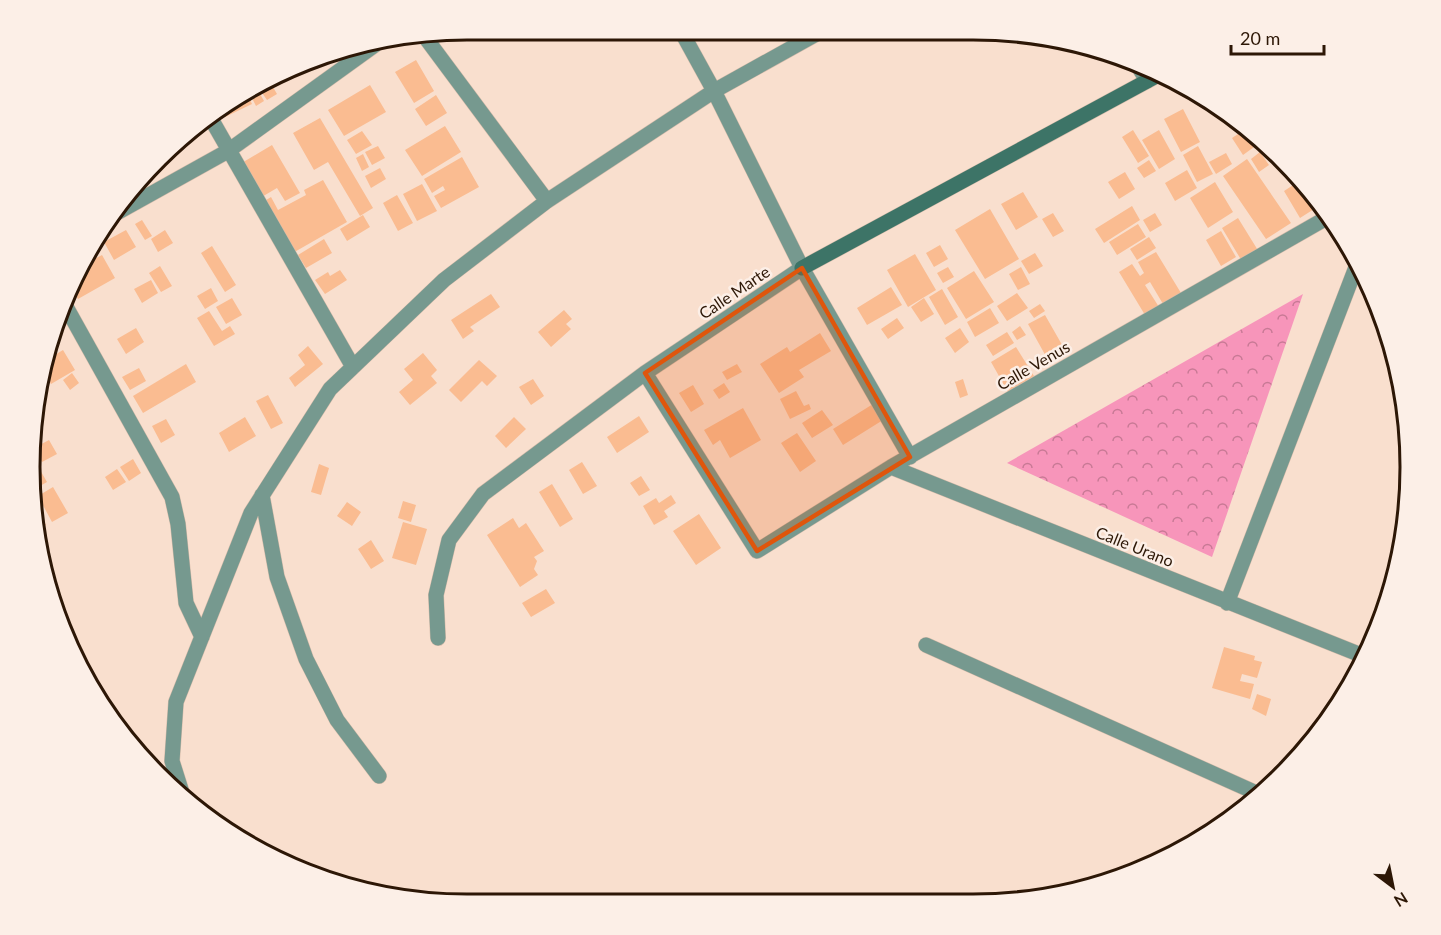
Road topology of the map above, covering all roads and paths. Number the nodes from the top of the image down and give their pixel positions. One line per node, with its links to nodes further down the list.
1 (685, 40): 8 (street)
2 (806, 40): 8 (street)
3 (428, 42): 11 (street)
4 (363, 54): 10 (street)
5 (1144, 77): 7 (street)
6 (1150, 79): 7 (street, Calle Marte)
7 (1147, 81): 14 (street, Calle Marte)
8 (714, 92): 11 (street); 14 (street)
9 (214, 124): 10 (street)
10 (228, 151): 12 (street); 17 (street)
11 (547, 201): 17 (street)
12 (132, 205)
13 (1322, 221): 19 (street, Calle Venus)
14 (802, 268): 18 (street, Calle Marte); 19 (street)
15 (1353, 274): 22 (street)
16 (69, 313): 23 (street)
17 (353, 367): 21 (street)
18 (645, 373): 20 (street, Calle Venus); 24 (street, Calle Marte)
19 (910, 457): 20 (street, Calle Venus)
20 (891, 467): 22 (street, Calle Urano)
21 (262, 495): 23 (street); 27 (street)
22 (1227, 603): 26 (street, Calle Urano)
23 (202, 637): 28 (street)
24 (438, 638)
25 (926, 645): 29 (street)
26 (1357, 654)
27 (379, 776)
28 (178, 781)
29 (1252, 791)

